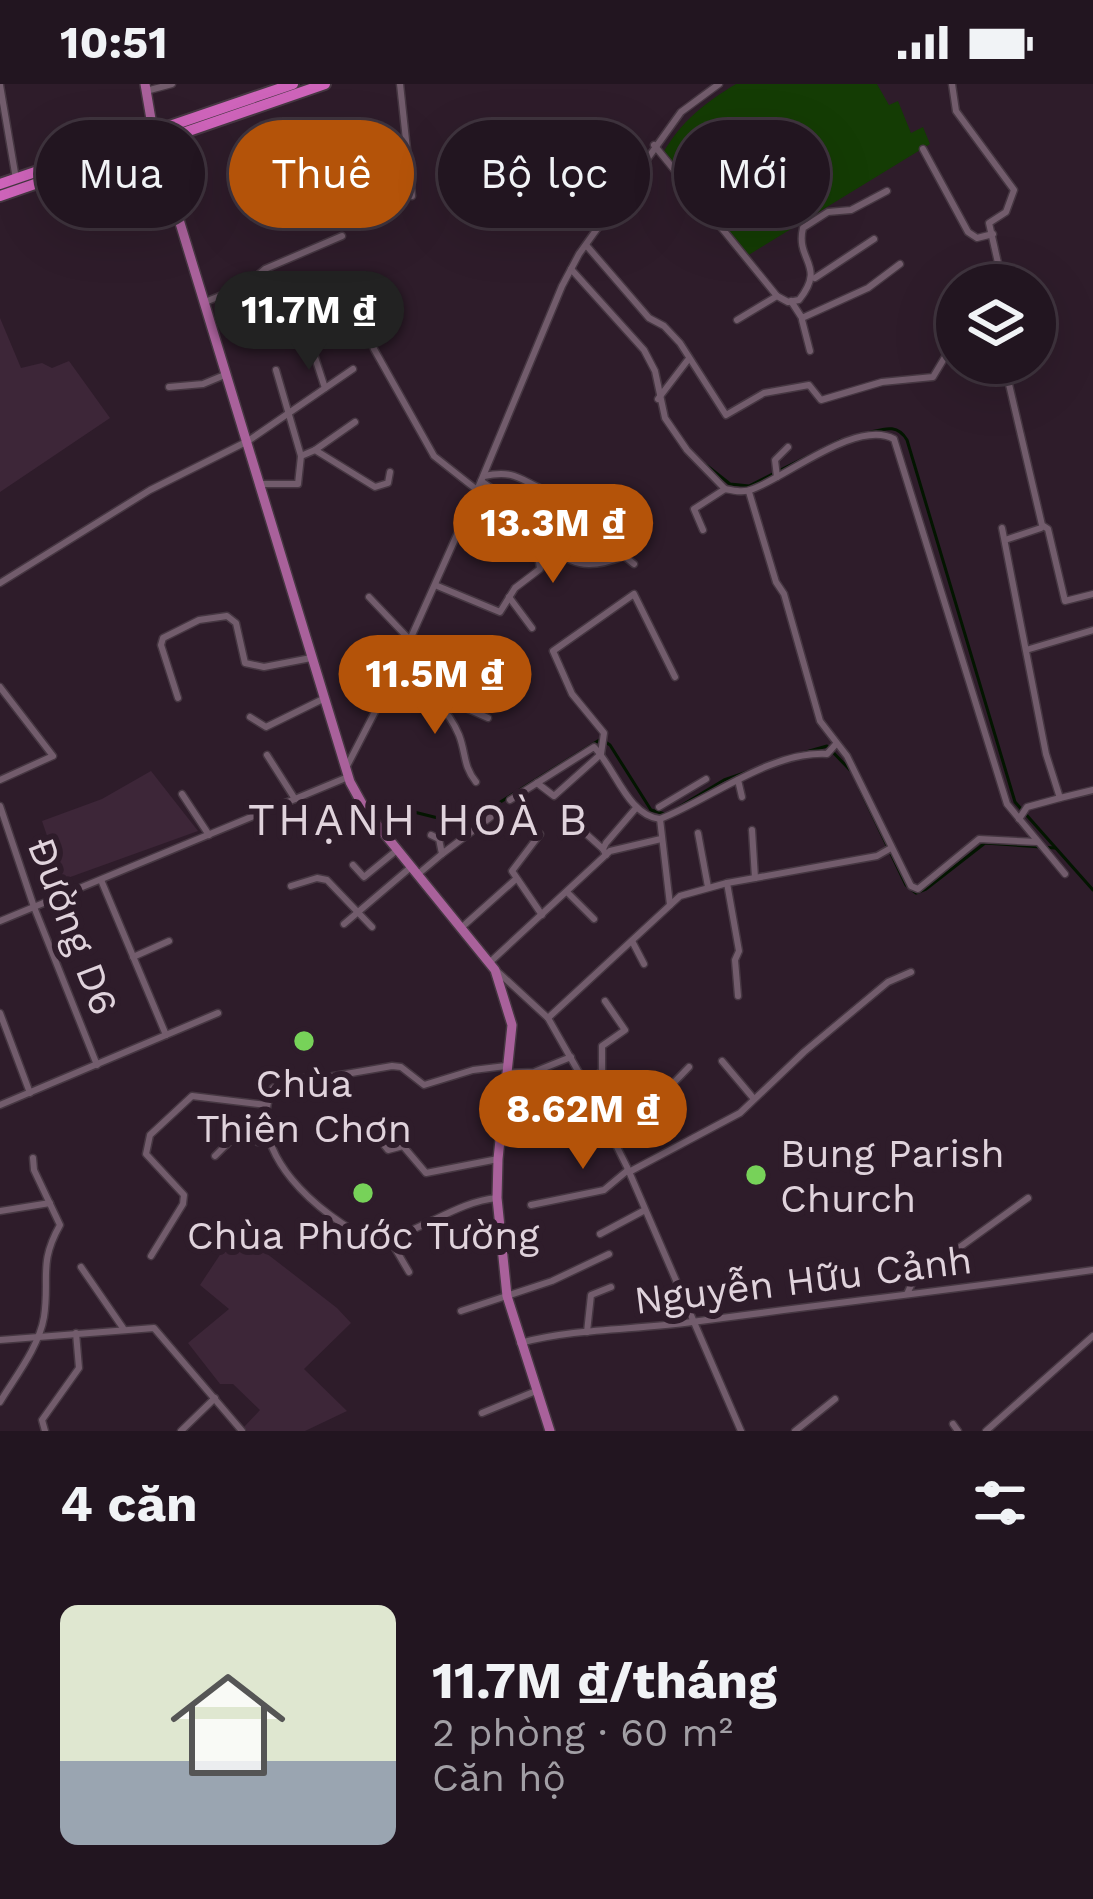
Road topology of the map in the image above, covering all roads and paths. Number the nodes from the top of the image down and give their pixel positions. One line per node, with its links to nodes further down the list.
1 (172, 84): 8 (street)
2 (293, 84): 10 (highway)
3 (325, 84): 12 (highway)
4 (400, 84): 11 (street)
5 (719, 84): 13 (street)
6 (952, 84): 22 (street)
7 (0, 85): 16 (street)
8 (145, 87): 9 (main road)
9 (151, 120)
10 (199, 120)
11 (404, 120)
12 (205, 121)
13 (654, 146): 25 (street); 30 (street)
14 (923, 149): 22 (street)
15 (36, 172): 16 (highway)
16 (16, 178): 18 (highway)
17 (36, 182): 20 (highway)
18 (0, 184)
19 (887, 191): 29 (street)
20 (0, 196)
21 (182, 228): 33 (main road)
22 (993, 234): 27 (street)
23 (342, 236): 33 (street)
24 (874, 239): 29 (street)
25 (586, 245): 28 (street); 41 (street)
26 (900, 264): 34 (street)
27 (999, 264)
28 (571, 269): 46 (street); 55 (street)
29 (812, 280): 32 (street)
30 (777, 296): 32 (street); 35 (street)
31 (398, 298): 58 (street)
32 (791, 301): 34 (street)
33 (205, 302): 42 (main road)
34 (802, 318): 37 (street)
35 (737, 320)
36 (307, 330): 45 (street)
37 (810, 351)
38 (687, 362): 46 (street)
39 (353, 369): 45 (street)
40 (275, 370): 47 (street)
41 (936, 372)
42 (227, 374): 44 (street); 49 (main road)
43 (1009, 384): 61 (street)
44 (169, 387)
45 (325, 388): 47 (street)
46 (658, 399): 57 (street)
47 (290, 412): 49 (street); 52 (street)
48 (355, 422): 51 (street)
49 (248, 441): 56 (main road); 67 (street)
50 (788, 447): 54 (street)
51 (315, 449): 52 (street); 53 (street)
52 (301, 456): 56 (street)
53 (390, 472)
54 (776, 474): 59 (street); 109 (street)
55 (483, 478): 58 (street); 60 (street); 64 (street)
56 (261, 484): 77 (main road)
57 (725, 489): 59 (street); 63 (street)
58 (477, 490): 68 (street)
59 (749, 492): 90 (street)
60 (608, 527)
61 (1043, 527): 65 (street); 69 (street)
62 (1003, 528): 65 (street)
63 (703, 530)
64 (537, 538): 66 (street); 71 (street)
65 (1005, 540): 75 (street)
66 (634, 564)
67 (0, 583)
68 (435, 585): 71 (street); 74 (street)
69 (1093, 594)
70 (369, 597): 74 (street)
71 (509, 597): 72 (street)
72 (532, 628)
73 (1093, 630): 75 (street)
74 (410, 640): 78 (street)
75 (1026, 650): 102 (street)
76 (472, 656): 82 (street)
77 (311, 658): 83 (street); 85 (main road)
78 (396, 671): 87 (street); 93 (street)
79 (675, 677): 91 (street)
80 (485, 679): 82 (street)
81 (0, 688): 84 (street)
82 (459, 688): 86 (street)
83 (178, 698)
84 (4, 699): 96 (street)
85 (323, 700): 88 (street); 93 (main road)
86 (452, 702): 87 (street); 89 (street)
87 (444, 713): 97 (street)
88 (250, 717)
89 (488, 718)
90 (832, 749): 95 (street); 119 (street)
91 (601, 754): 98 (street); 98 (street); 106 (street)
92 (268, 755): 103 (street)
93 (347, 773): 103 (street); 120 (main road)
94 (706, 779): 107 (street)
95 (738, 780): 101 (street); 107 (street)
96 (0, 781)
97 (476, 782)
98 (537, 782): 104 (street)
99 (1093, 790): 102 (street)
100 (182, 794): 115 (street)
101 (742, 797)
102 (1060, 798): 109 (street)
103 (295, 799): 115 (street)
104 (510, 800)
105 (0, 806): 134 (street, Đường D6)
106 (636, 808): 110 (street); 121 (street)
107 (668, 810): 110 (street)
108 (496, 813): 122 (street)
109 (1020, 817): 118 (street)
110 (660, 819): 117 (street)
111 (752, 830): 126 (street)
112 (584, 832): 121 (street)
113 (698, 832): 131 (street)
114 (540, 834): 127 (street)
115 (209, 835): 128 (street)
116 (431, 835): 122 (street)
117 (662, 839): 121 (street); 133 (street)
118 (1038, 842): 119 (street); 125 (street)
119 (891, 848): 126 (street)
120 (398, 850): 123 (street); 124 (main road)
121 (605, 852): 132 (street)
122 (442, 854): 124 (street)
123 (353, 865)
124 (414, 871): 135 (street); 141 (main road)
125 (1064, 874)
126 (755, 878): 129 (street)
127 (516, 879): 136 (street); 141 (street)
128 (101, 880): 134 (street); 144 (street)
129 (727, 883): 131 (street); 148 (street)
130 (291, 886): 135 (street)
131 (708, 887): 133 (street)
132 (567, 892): 136 (street); 137 (street)
133 (670, 905): 143 (street)
134 (34, 907): 138 (street); 158 (street, Đường D6)
135 (356, 910): 139 (street); 140 (street)
136 (542, 915): 146 (street)
137 (594, 919)
138 (0, 922)
139 (344, 924)
140 (371, 927)
141 (461, 928): 146 (main road)
142 (169, 941): 144 (street)
143 (632, 941): 145 (street); 152 (street)
144 (133, 957): 153 (street)
145 (644, 964)
146 (492, 966): 152 (street); 160 (main road)
147 (911, 972): 165 (street)
148 (738, 996)
149 (605, 1001): 162 (street)
150 (0, 1013): 154 (street)
151 (218, 1013): 153 (street)
152 (548, 1018): 156 (street)
153 (166, 1035): 158 (street)
154 (10, 1041): 155 (street); 164 (street)
155 (0, 1045)
156 (571, 1057): 160 (street); 162 (street)
157 (722, 1061): 165 (street)
158 (97, 1066): 164 (street)
159 (689, 1066): 163 (street)
160 (506, 1070): 168 (street); 172 (main road)
161 (644, 1076): 163 (street)
162 (586, 1084): 166 (street)
163 (618, 1090): 166 (street)
164 (30, 1093): 167 (street)
165 (754, 1099): 176 (street)
166 (595, 1101): 169 (street)
167 (0, 1105)
168 (267, 1105): 171 (street); 186 (street)
169 (599, 1111): 172 (street); 176 (street)
170 (380, 1140): 175 (street)
171 (269, 1142): 173 (street); 184 (street)
172 (500, 1143): 175 (main road)
173 (215, 1156)
174 (33, 1158): 179 (street)
175 (498, 1159): 177 (main road)
176 (628, 1171): 180 (street); 181 (street)
177 (497, 1198): 184 (street); 192 (main road)
178 (1028, 1198): 191 (street)
179 (50, 1203): 182 (street); 199 (street)
180 (531, 1205)
181 (645, 1210): 183 (street); 194 (street)
182 (0, 1211)
183 (600, 1234)
184 (389, 1238): 189 (street)
185 (608, 1254): 192 (street)
186 (151, 1256)
187 (81, 1267): 195 (street)
188 (1093, 1270): 191 (street, Nguyễn Hữu Cảnh)
189 (409, 1272)
190 (611, 1287): 196 (street)
191 (907, 1294): 194 (street, Nguyễn Hữu Cảnh)
192 (507, 1296): 193 (street); 201 (main road)
193 (461, 1311)
194 (692, 1322): 196 (street, Nguyễn Hữu Cảnh); 211 (street)
195 (123, 1328): 197 (street); 203 (street)
196 (586, 1332): 201 (street, Nguyễn Hữu Cảnh)
197 (76, 1333): 199 (street); 207 (street)
198 (1093, 1336): 213 (street)
199 (38, 1337): 200 (street); 205 (street)
200 (0, 1340)
201 (520, 1342): 202 (main road)
202 (536, 1390): 206 (street); 210 (main road)
203 (214, 1398): 208 (street); 209 (street)
204 (835, 1399): 212 (street)
205 (0, 1402)
206 (482, 1413)
207 (45, 1431)
208 (181, 1431)
209 (242, 1431)
210 (550, 1431)
211 (741, 1431)
212 (795, 1431)
213 (986, 1431)

